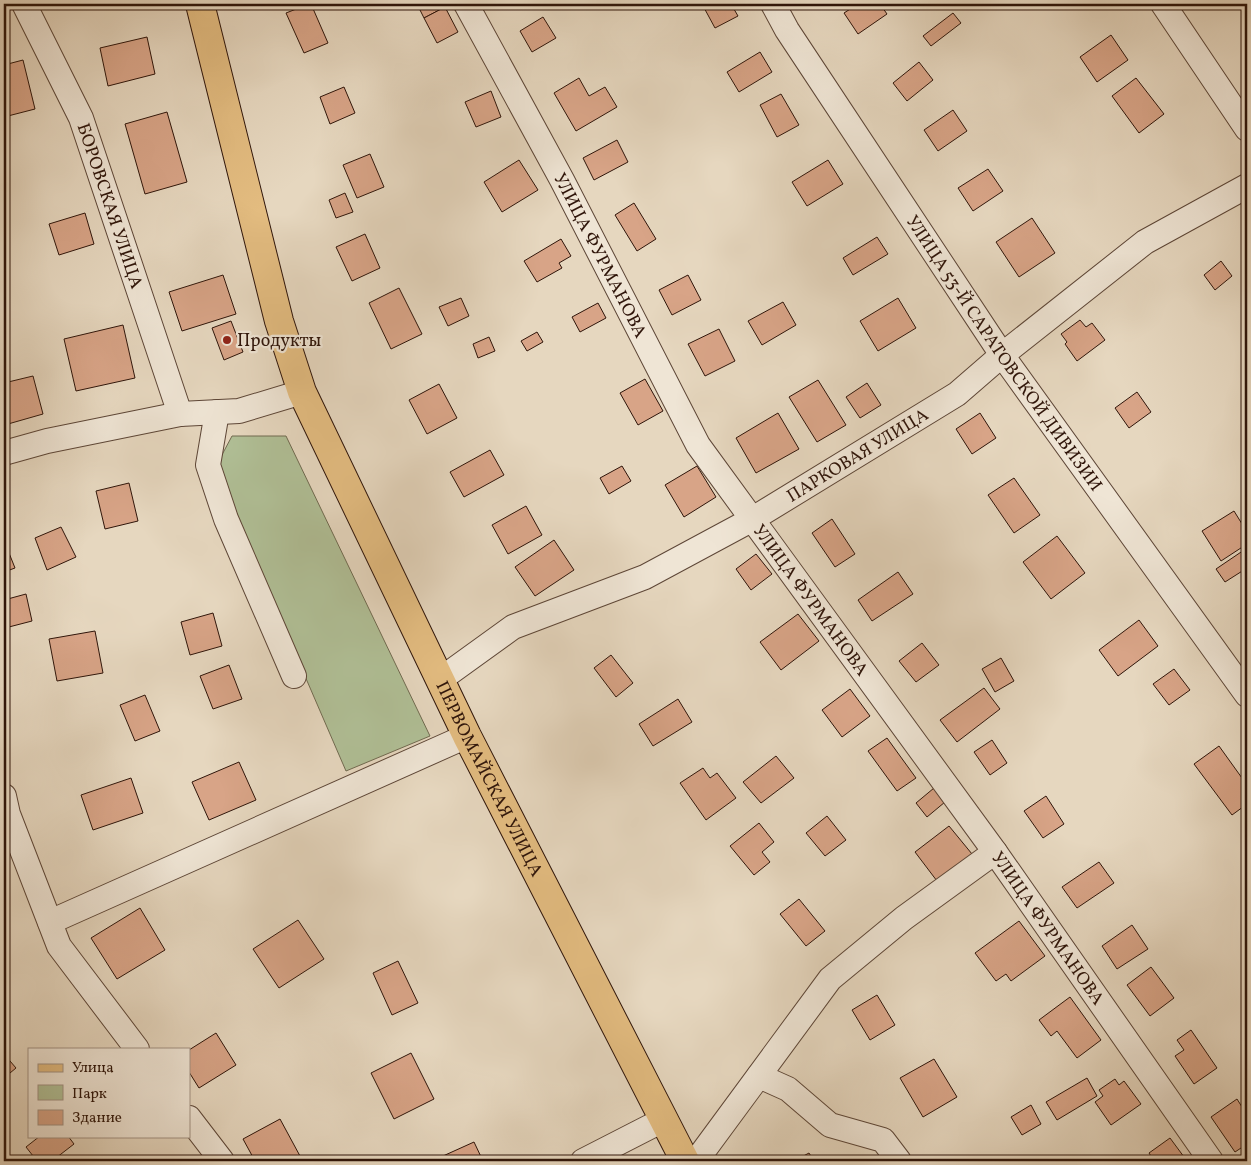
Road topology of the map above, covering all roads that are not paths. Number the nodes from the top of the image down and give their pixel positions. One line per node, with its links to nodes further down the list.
1 (24, 4): 11 (street, БОРОВСКАЯ УЛИЦА)
2 (200, 4): 9 (main road, ПЕРВОМАЙСКАЯ УЛИЦА)
3 (466, 4): 13 (street, УЛИЦА ФУРМАНОВА)
4 (773, 4): 8 (street, УЛИЦА 53-Й САРАТОВСКОЙ ДИВИЗИИ)
5 (1163, 4): 6 (street)
6 (1247, 129)
7 (1247, 186): 8 (street, ПАРКОВАЯ УЛИЦА)
8 (1002, 355): 13 (street, ПАРКОВАЯ УЛИЦА); 16 (street, УЛИЦА 53-Й САРАТОВСКОЙ ДИВИЗИИ)
9 (302, 392): 10 (street); 15 (main road, ПЕРВОМАЙСКАЯ УЛИЦА)
10 (217, 412): 11 (street); 14 (street)
11 (180, 414): 12 (street)
12 (4, 453)
13 (751, 520): 15 (street, ПАРКОВАЯ УЛИЦА); 19 (street, УЛИЦА ФУРМАНОВА)
14 (294, 676)
15 (441, 680): 17 (main road, ПЕРВОМАЙСКАЯ УЛИЦА)
16 (1247, 695)
17 (467, 736): 20 (street); 24 (main road, ПЕРВОМАЙСКАЯ УЛИЦА)
18 (4, 796): 20 (street)
19 (995, 852): 22 (street); 30 (street, УЛИЦА ФУРМАНОВА)
20 (50, 922): 21 (street)
21 (135, 1048)
22 (759, 1076): 28 (street); 29 (street)
23 (190, 1119): 25 (street)
24 (663, 1120): 26 (street); 27 (main road, ПЕРВОМАЙСКАЯ УЛИЦА)
25 (222, 1161)
26 (584, 1161)
27 (684, 1161)
28 (696, 1161)
29 (899, 1161)
30 (1211, 1161)

